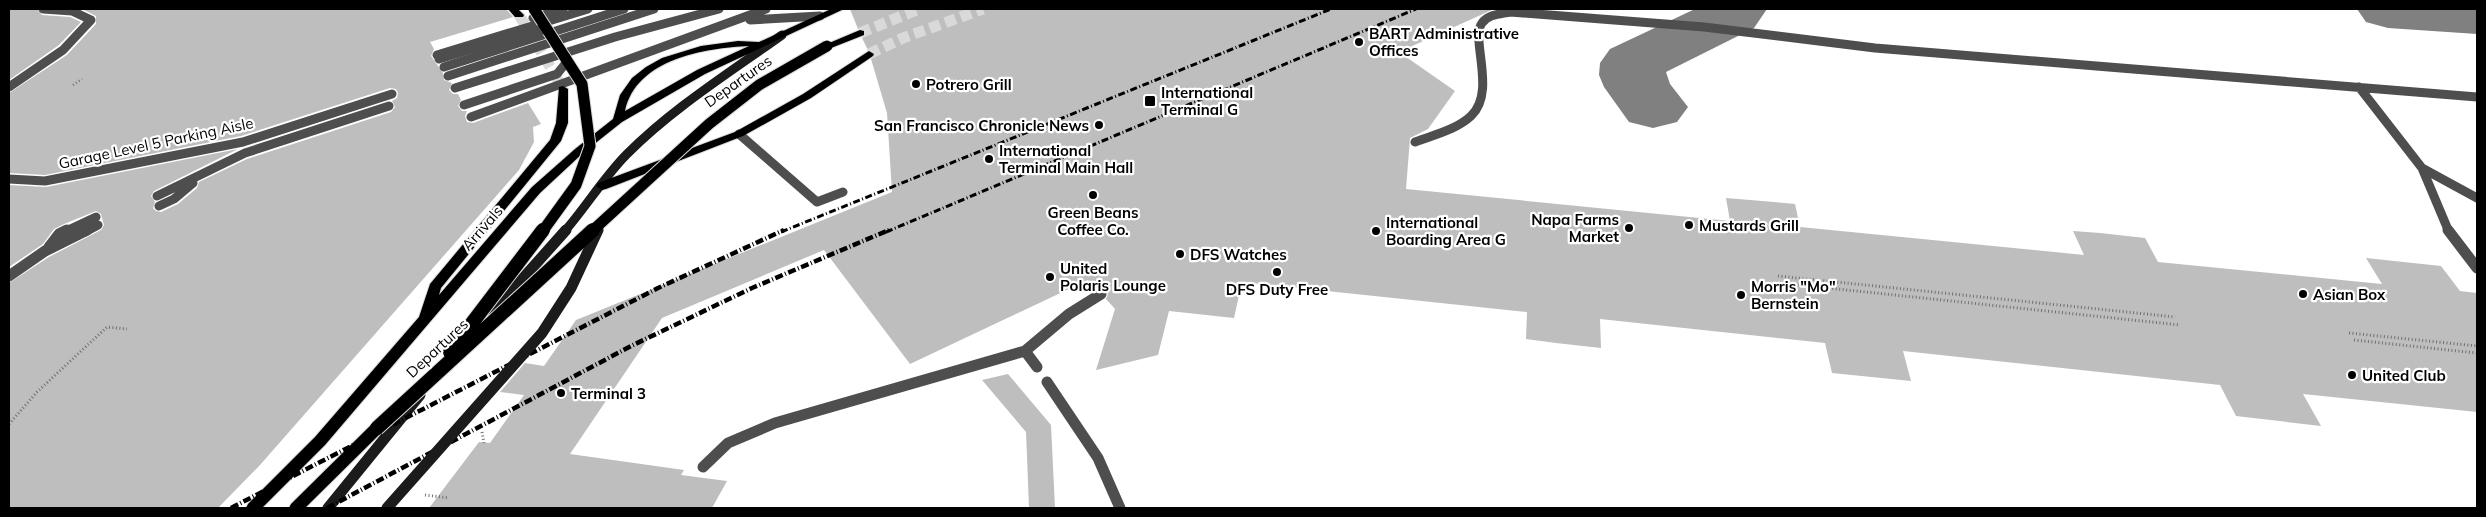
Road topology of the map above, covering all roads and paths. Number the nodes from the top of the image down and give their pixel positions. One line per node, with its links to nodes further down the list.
1 (43, 9): 24 (street)
2 (534, 9): 16 (main road, bridge)
3 (563, 9): 19 (street)
4 (588, 9): 19 (street)
5 (624, 9): 19 (street)
6 (654, 9): 21 (street)
7 (719, 9): 26 (street)
8 (766, 9): 13 (street)
9 (839, 9): 12 (main road, Arrivals)
10 (1544, 9): 11 (street)
11 (1561, 15): 25 (street); 35 (street)
12 (820, 16): 13 (street); 14 (main road, Arrivals)
13 (722, 25): 32 (street)
14 (786, 32): 17 (main road, Arrivals); 39 (main road, Arrivals)
15 (860, 32): 42 (main road, Departures, bridge)
16 (550, 33): 19 (street, bridge); 20 (main road, bridge)
17 (763, 42): 33 (main road, Arrivals); 33 (main road)
18 (869, 54): 34 (main road)
19 (438, 57)
20 (566, 57): 30 (street, bridge); 61 (main road, bridge)
21 (448, 76)
22 (82, 79): 23 (path)
23 (74, 85)
24 (9, 87)
25 (2360, 87): 29 (street); 36 (street)
26 (455, 88)
27 (563, 89): 50 (main road)
28 (392, 94): 38 (street, Garage Level 5 Parking Aisle)
29 (2477, 97)
30 (464, 104)
31 (389, 106): 37 (street, Garage Level 5 Parking Aisle)
32 (471, 117)
33 (618, 120): 50 (main road, Arrivals)
34 (739, 134): 39 (main road); 40 (street)
35 (1415, 142)
36 (2422, 168): 41 (street); 44 (street)
37 (203, 174): 37 (street, Garage Level 5 Parking Aisle)
38 (9, 179)
39 (602, 186): 65 (main road, Arrivals)
40 (843, 192)
41 (2477, 198)
42 (606, 218): 61 (main road, Departures, bridge); 66 (main road, Departures, bridge)
43 (97, 221): 45 (street)
44 (2477, 268)
45 (9, 276)
46 (1778, 276): 49 (path)
47 (1780, 283): 51 (path)
48 (1101, 294): 56 (street)
49 (2175, 317)
50 (422, 322): 63 (main road, Arrivals)
51 (2180, 325)
52 (126, 329): 60 (path)
53 (2349, 333): 55 (path)
54 (2354, 340): 57 (path)
55 (2477, 346)
56 (1025, 351): 58 (street); 62 (street)
57 (2477, 353)
58 (1037, 367)
59 (1047, 382): 67 (street)
60 (9, 424)
61 (377, 428): 64 (main road, Departures)
62 (703, 467)
63 (253, 508)
64 (296, 508)
65 (328, 508)
66 (387, 508)
67 (1120, 508)

